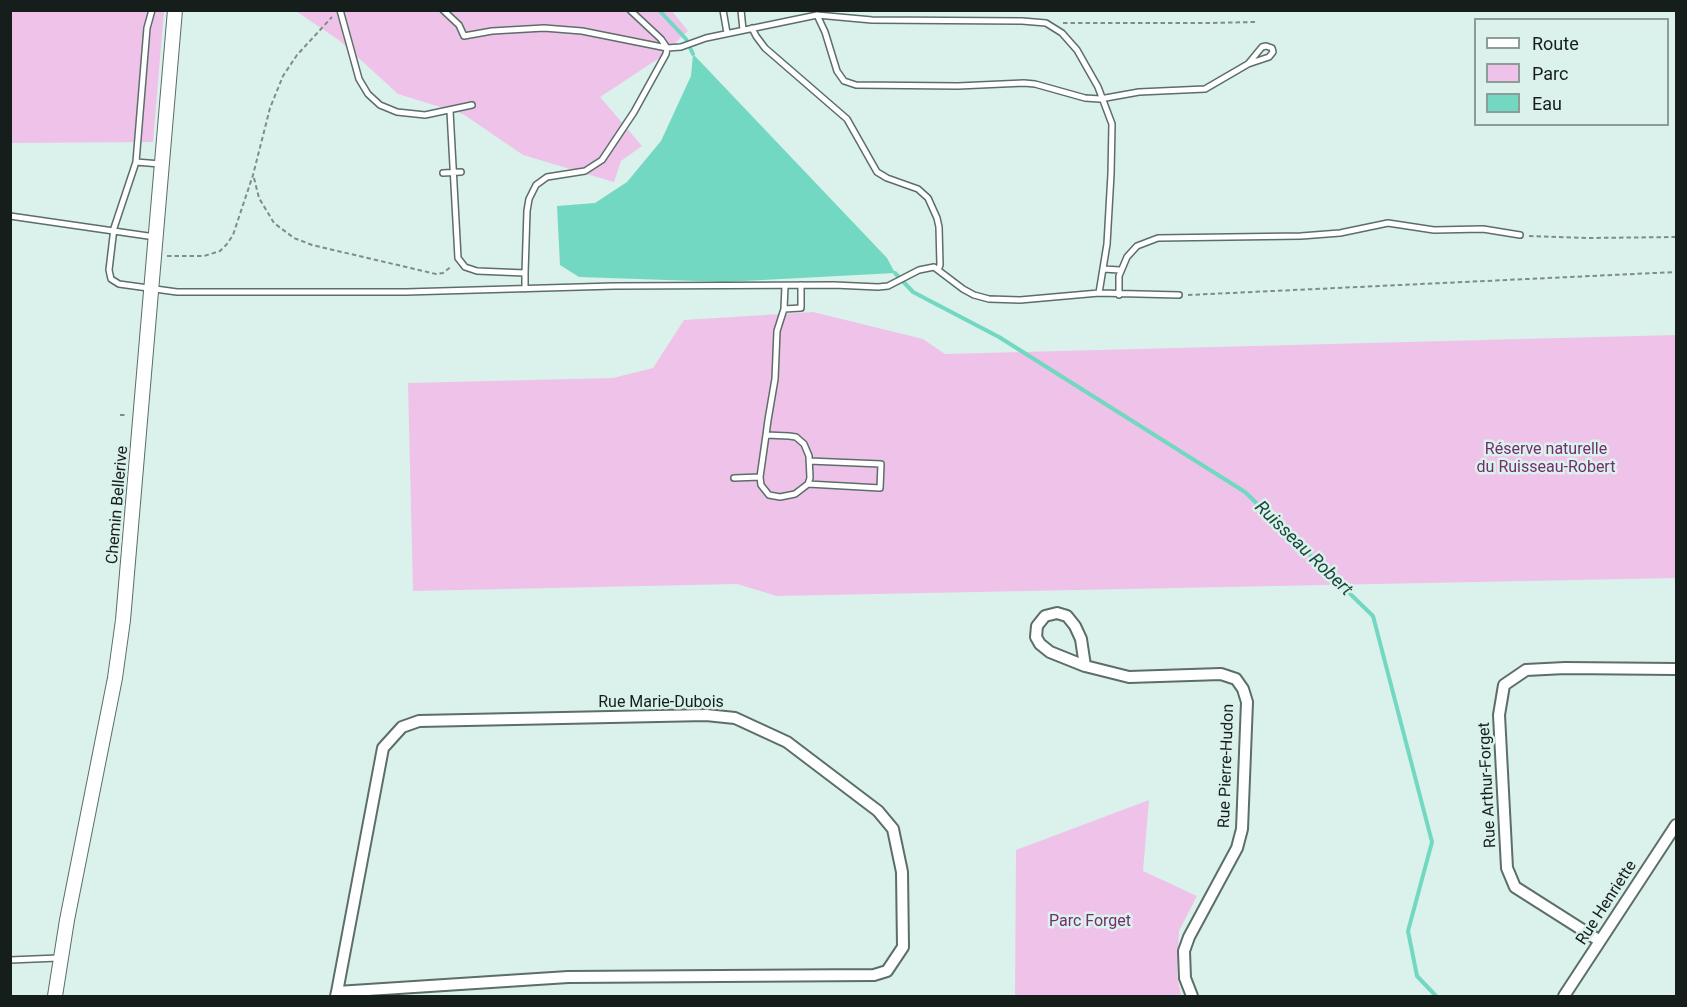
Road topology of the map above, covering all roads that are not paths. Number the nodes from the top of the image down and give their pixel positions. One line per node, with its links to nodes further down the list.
1 (152, 10): 17 (lane)
2 (175, 10): 18 (street, Chemin Bellerive)
3 (338, 10): 16 (lane)
4 (442, 10): 12 (lane)
5 (630, 10): 12 (lane)
6 (723, 10): 11 (lane)
7 (741, 10): 10 (lane)
8 (817, 15): 9 (lane); 14 (lane); 14 (lane)
9 (752, 28): 10 (lane); 27 (lane)
10 (743, 30): 11 (lane)
11 (727, 33): 12 (lane)
12 (667, 48): 29 (lane)
13 (1248, 64): 14 (lane)
14 (1103, 99): 26 (lane)
15 (472, 105): 16 (lane)
16 (450, 111): 21 (lane)
17 (136, 162): 18 (lane); 23 (lane)
18 (162, 164): 25 (street, Chemin Bellerive)
19 (461, 172): 21 (lane)
20 (443, 173): 21 (lane)
21 (453, 173): 29 (lane)
22 (10, 216): 23 (lane)
23 (114, 232): 25 (lane); 33 (lane)
24 (1520, 235): 28 (lane)
25 (156, 237): 33 (street, Chemin Bellerive)
26 (1103, 269): 28 (lane); 34 (lane)
27 (938, 270): 30 (lane); 34 (lane)
28 (1120, 270): 35 (lane)
29 (525, 273): 32 (lane)
30 (801, 285): 31 (lane); 37 (lane)
31 (784, 286): 32 (lane); 37 (lane)
32 (525, 289): 33 (lane)
33 (152, 290): 47 (street, Chemin Bellerive)
34 (1099, 293): 35 (lane)
35 (1119, 295): 36 (lane)
36 (1179, 295)
37 (784, 309): 38 (lane)
38 (766, 435): 39 (lane); 40 (lane)
39 (809, 460): 42 (lane); 42 (lane)
40 (760, 477): 41 (lane); 42 (lane)
41 (734, 478)
42 (808, 484)
43 (1084, 666): 43 (street, Rue Pierre-Hudon); 51 (street, Rue Pierre-Hudon)
44 (1677, 669): 46 (street, Rue Arthur-Forget)
45 (1677, 825): 46 (street, Rue Henriette)
46 (1600, 941): 52 (street, Rue Henriette)
47 (60, 958): 48 (lane); 50 (street, Chemin Bellerive)
48 (10, 960)
49 (337, 994): 49 (street, Rue Marie-Dubois)
50 (55, 996)
51 (1191, 996)
52 (1564, 996)

